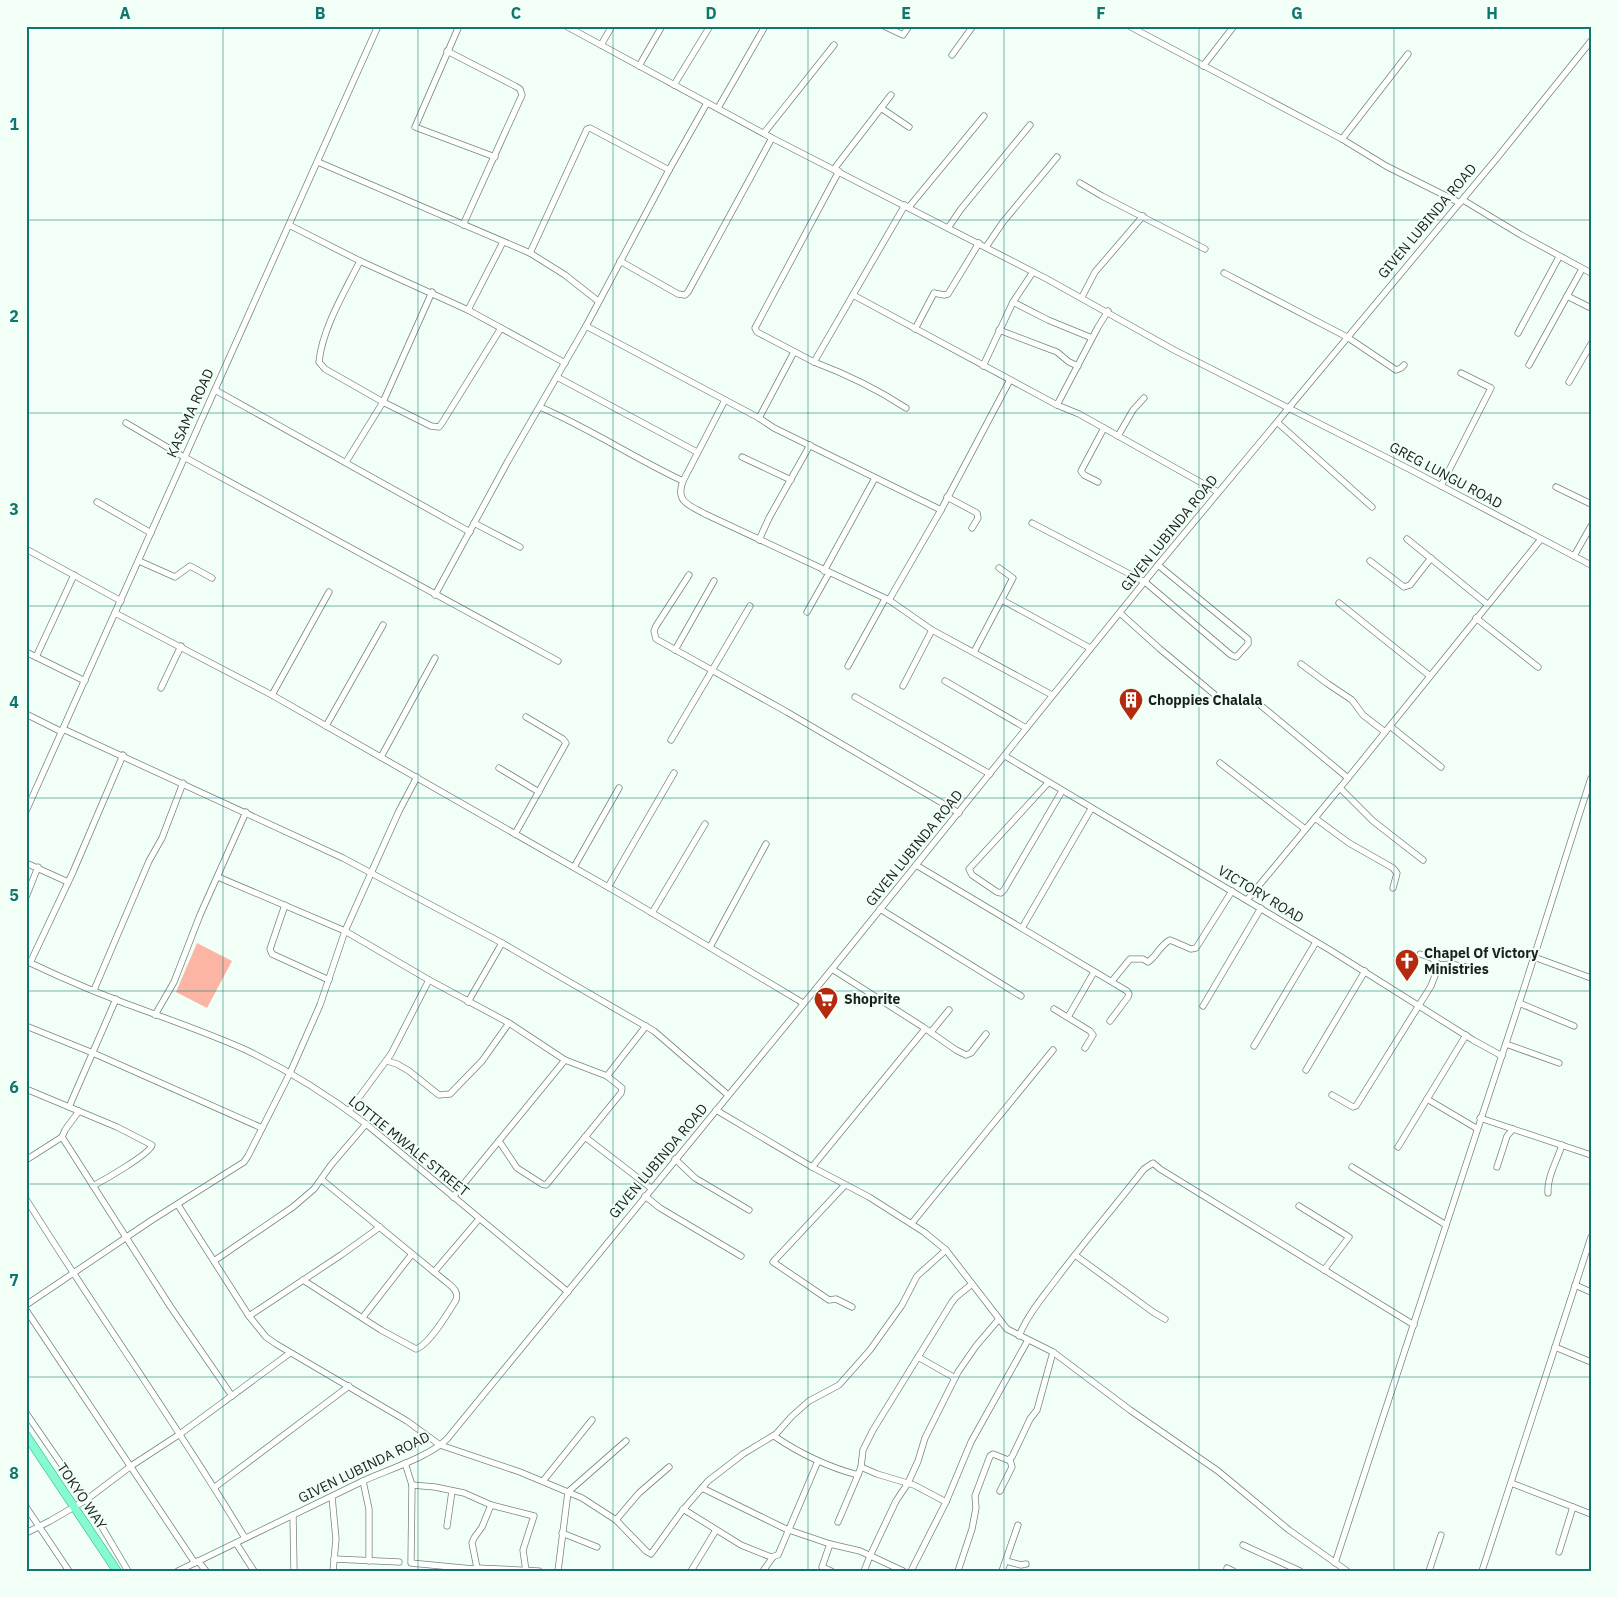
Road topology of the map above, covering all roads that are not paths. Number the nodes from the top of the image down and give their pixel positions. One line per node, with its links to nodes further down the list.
1 (378, 26): 34 (street, KASAMA ROAD)
2 (459, 26): 16 (street)
3 (566, 26): 15 (street, GREG LUNGU ROAD)
4 (612, 26): 15 (street)
5 (662, 26): 19 (street)
6 (710, 26): 21 (street)
7 (884, 26): 8 (street)
8 (909, 26)
9 (973, 26): 18 (street)
10 (1129, 26): 20 (street)
11 (1234, 26): 20 (street)
12 (764, 28): 24 (street)
13 (1591, 42): 38 (street, GIVEN LUBINDA ROAD)
14 (834, 45): 29 (street)
15 (601, 46): 19 (street, GREG LUNGU ROAD)
16 (447, 51): 32 (street); 32 (street)
17 (1408, 54): 31 (street)
18 (952, 55)
19 (639, 66): 21 (street, GREG LUNGU ROAD)
20 (1203, 66): 31 (street)
21 (674, 85): 23 (street, GREG LUNGU ROAD)
22 (891, 95): 25 (street)
23 (707, 103): 24 (street, GREG LUNGU ROAD); 35 (street)
24 (718, 108): 29 (street, GREG LUNGU ROAD)
25 (880, 108): 28 (street); 36 (street)
26 (984, 116): 39 (street)
27 (1030, 125): 43 (street)
28 (909, 127)
29 (764, 133): 30 (street, GREG LUNGU ROAD)
30 (772, 138): 36 (street, GREG LUNGU ROAD); 51 (street)
31 (1342, 140): 38 (street)
32 (495, 157): 42 (street)
33 (1056, 157): 46 (street)
34 (318, 162): 41 (street, KASAMA ROAD); 42 (street)
35 (669, 170): 48 (street); 51 (street)
36 (836, 170): 39 (street, GREG LUNGU ROAD); 73 (street)
37 (1080, 183): 40 (street)
38 (1461, 201): 49 (street); 70 (street, GIVEN LUBINDA ROAD)
39 (907, 206): 43 (street, GREG LUNGU ROAD); 57 (street)
40 (1143, 216): 47 (street); 59 (street)
41 (289, 225): 50 (street); 84 (street, KASAMA ROAD)
42 (463, 225): 44 (street)
43 (948, 228): 45 (street, GREG LUNGU ROAD)
44 (503, 242): 48 (street); 63 (street)
45 (978, 243): 46 (street, GREG LUNGU ROAD); 67 (street)
46 (986, 247): 53 (street, GREG LUNGU ROAD)
47 (1205, 249)
48 (530, 253): 60 (street)
49 (1559, 257): 52 (street); 69 (street)
50 (360, 260): 56 (street); 87 (street)
51 (620, 261): 60 (street)
52 (1582, 270): 55 (street); 58 (street)
53 (1033, 272): 59 (street, GREG LUNGU ROAD); 61 (street)
54 (1224, 273): 70 (street)
55 (1591, 273)
56 (432, 292): 63 (street); 87 (street)
57 (853, 296): 67 (street); 74 (street)
58 (1567, 296): 62 (street); 77 (street)
59 (1082, 297): 64 (street, GREG LUNGU ROAD)
60 (598, 301): 65 (street)
61 (1013, 302): 68 (street); 71 (street)
62 (1591, 308)
63 (468, 310): 66 (street)
64 (1108, 311): 71 (street); 91 (street, GREG LUNGU ROAD)
65 (586, 326): 75 (street); 86 (street)
66 (502, 328): 75 (street); 87 (street)
67 (914, 329): 78 (street)
68 (999, 330): 78 (street); 79 (street)
69 (1518, 333)
70 (1347, 337): 76 (street); 91 (street, GIVEN LUBINDA ROAD)
71 (1092, 338): 79 (street)
72 (1591, 344): 83 (street)
73 (794, 352): 74 (street); 92 (street)
74 (814, 362): 90 (street)
75 (565, 363): 81 (street)
76 (1404, 365)
77 (1529, 365)
78 (983, 366): 82 (street)
79 (1078, 366): 88 (street)
80 (1461, 373): 106 (street)
81 (556, 377): 89 (street); 98 (street)
82 (1010, 380): 88 (street); 109 (street)
83 (1569, 382)
84 (215, 390): 99 (street, KASAMA ROAD); 101 (street)
85 (1144, 398): 96 (street)
86 (725, 400): 92 (street); 98 (street)
87 (383, 402): 101 (street)
88 (1057, 405): 95 (street)
89 (540, 407): 103 (street); 114 (street)
90 (906, 408)
91 (1290, 408): 94 (street, GIVEN LUBINDA ROAD); 106 (street, GREG LUNGU ROAD)
92 (759, 418): 97 (street)
93 (126, 423): 99 (street)
94 (1278, 423): 108 (street, GIVEN LUBINDA ROAD); 112 (street)
95 (1104, 428): 96 (street); 105 (street)
96 (1118, 436): 108 (street)
97 (810, 445): 102 (street); 104 (street)
98 (697, 452): 103 (street)
99 (184, 457): 119 (street, KASAMA ROAD); 139 (street)
100 (742, 458): 104 (street)
101 (346, 462): 118 (street)
102 (876, 478): 113 (street); 132 (street)
103 (683, 480): 122 (street)
104 (791, 480): 122 (street)
105 (1098, 482)
106 (1441, 486): 121 (street, GREG LUNGU ROAD)
107 (1556, 487): 111 (street)
108 (1218, 492): 129 (street, GIVEN LUBINDA ROAD)
109 (947, 497): 113 (street); 117 (street)
110 (97, 502): 119 (street)
111 (1591, 504)
112 (1372, 507)
113 (941, 510): 140 (street)
114 (474, 523): 118 (street); 123 (street)
115 (1032, 523): 137 (street)
116 (1591, 526): 125 (street)
117 (972, 528)
118 (470, 532): 139 (street)
119 (151, 534): 127 (street, KASAMA ROAD)
120 (1407, 539): 126 (street)
121 (1541, 539): 125 (street, GREG LUNGU ROAD); 144 (street)
122 (760, 540): 132 (street)
123 (520, 547)
124 (26, 549): 133 (street)
125 (1574, 556): 130 (street, GREG LUNGU ROAD)
126 (1431, 558): 128 (street); 144 (street)
127 (139, 561): 135 (street); 142 (street, KASAMA ROAD)
128 (1370, 561)
129 (1158, 565): 137 (street, GIVEN LUBINDA ROAD); 137 (street)
130 (1591, 565)
131 (999, 568): 141 (street)
132 (827, 572): 140 (street); 146 (street)
133 (74, 575): 142 (street); 157 (street)
134 (689, 576): 154 (street)
135 (212, 578)
136 (714, 581): 154 (street)
137 (1145, 582): 148 (street, GIVEN LUBINDA ROAD)
138 (329, 592): 170 (street)
139 (435, 595): 159 (street)
140 (887, 599): 151 (street); 161 (street)
141 (1002, 600): 153 (street); 156 (street)
142 (121, 601): 147 (street, KASAMA ROAD)
143 (1338, 603): 164 (street)
144 (1487, 604): 149 (street)
145 (750, 606): 163 (street)
146 (807, 612)
147 (116, 613): 152 (street); 165 (street, KASAMA ROAD)
148 (1120, 613): 153 (street, GIVEN LUBINDA ROAD); 169 (street)
149 (1476, 618): 162 (street); 164 (street)
150 (383, 626): 176 (street)
151 (932, 630): 156 (street); 167 (street)
152 (181, 646): 168 (street); 170 (street)
153 (1090, 648): 171 (street, GIVEN LUBINDA ROAD)
154 (675, 650): 163 (street)
155 (26, 652): 157 (street)
156 (974, 652): 171 (street)
157 (36, 657): 165 (street)
158 (435, 658): 184 (street)
159 (558, 661)
160 (1301, 664): 180 (street)
161 (848, 666)
162 (1538, 667)
163 (712, 670): 181 (street); 202 (street)
164 (1430, 676): 177 (street)
165 (85, 681): 179 (street, KASAMA ROAD)
166 (945, 681): 178 (street)
167 (903, 686)
168 (161, 688)
169 (1214, 694)
170 (272, 695): 176 (street)
171 (1052, 695): 178 (street, GIVEN LUBINDA ROAD)
172 (855, 697): 189 (street)
173 (1259, 704): 191 (street)
174 (26, 714): 179 (street)
175 (526, 717): 198 (street)
176 (326, 726): 184 (street)
177 (1390, 726): 180 (street); 187 (street)
178 (1026, 728): 183 (street, GIVEN LUBINDA ROAD)
179 (62, 731): 182 (street); 200 (street, KASAMA ROAD)
180 (1385, 732): 191 (street)
181 (672, 740)
182 (123, 755): 194 (street); 215 (street)
183 (1005, 756): 189 (street, GIVEN LUBINDA ROAD); 193 (street, VICTORY ROAD)
184 (381, 757): 190 (street)
185 (1220, 762): 205 (street)
186 (499, 768): 198 (street)
187 (1442, 768)
188 (674, 773): 216 (street)
189 (990, 774): 202 (street, GIVEN LUBINDA ROAD)
190 (416, 778): 206 (street); 213 (street)
191 (1348, 778): 196 (street)
192 (1591, 778): 231 (street)
193 (1048, 783): 197 (street, VICTORY ROAD); 197 (street)
194 (183, 784): 201 (street); 242 (street)
195 (619, 788): 211 (street)
196 (1340, 788): 203 (street); 208 (street)
197 (1062, 791): 199 (street, VICTORY ROAD)
198 (539, 792): 206 (street)
199 (1092, 808): 218 (street, VICTORY ROAD); 225 (street)
200 (26, 811)
201 (246, 812): 213 (street); 214 (street)
202 (959, 813): 210 (street, GIVEN LUBINDA ROAD)
203 (1315, 818): 205 (street); 217 (street)
204 (705, 824): 224 (street)
205 (1305, 829): 220 (street)
206 (515, 834): 211 (street)
207 (766, 844): 229 (street)
208 (1423, 860)
209 (26, 863): 212 (street)
210 (916, 865): 223 (street, GIVEN LUBINDA ROAD); 225 (street)
211 (574, 867): 216 (street)
212 (38, 868): 215 (street); 219 (street)
213 (372, 873): 226 (street); 227 (street)
214 (218, 877): 221 (street); 252 (street)
215 (68, 882): 232 (street)
216 (608, 887): 224 (street)
217 (1393, 888)
218 (1232, 891): 220 (street, VICTORY ROAD); 241 (street)
219 (26, 897)
220 (1246, 900): 222 (street, VICTORY ROAD)
221 (285, 904): 226 (street); 239 (street)
222 (1261, 908): 228 (street, VICTORY ROAD); 249 (street)
223 (880, 909): 235 (street, GIVEN LUBINDA ROAD); 243 (street)
224 (652, 913): 229 (street)
225 (1022, 928): 237 (street)
226 (345, 931): 239 (street); 240 (street)
227 (502, 942): 245 (street); 257 (street)
228 (1316, 942): 236 (street, VICTORY ROAD); 263 (street)
229 (710, 947): 247 (street)
230 (1420, 954): 233 (street)
231 (1534, 957): 238 (street); 246 (street)
232 (28, 962): 242 (street, LOTTIE MWALE STREET)
233 (1439, 965): 234 (street); 248 (street)
234 (1475, 969)
235 (832, 970): 247 (street, GIVEN LUBINDA ROAD); 259 (street)
236 (1364, 971): 248 (street, VICTORY ROAD); 271 (street)
237 (1094, 972): 241 (street); 253 (street)
238 (1591, 978)
239 (329, 980): 272 (street)
240 (429, 980): 245 (street); 269 (street)
241 (1112, 981): 254 (street)
242 (94, 990): 244 (street, LOTTIE MWALE STREET)
243 (1020, 996)
244 (116, 999): 252 (street, LOTTIE MWALE STREET); 266 (street)
245 (468, 1002): 255 (street)
246 (1519, 1003): 258 (street); 262 (street)
247 (803, 1004): 275 (street, GIVEN LUBINDA ROAD)
248 (1418, 1005): 261 (street, VICTORY ROAD); 276 (street)
249 (1203, 1006)
250 (1054, 1009): 253 (street)
251 (949, 1010): 259 (street)
252 (155, 1015): 272 (street, LOTTIE MWALE STREET)
253 (1068, 1017): 264 (street)
254 (1110, 1021)
255 (508, 1023): 268 (street); 269 (street)
256 (26, 1026): 266 (street)
257 (646, 1026): 273 (street); 275 (street)
258 (1574, 1026)
259 (928, 1031): 260 (street); 296 (street)
260 (986, 1034)
261 (1466, 1035): 267 (street, VICTORY ROAD); 277 (street)
262 (1506, 1044): 267 (street); 270 (street)
263 (1254, 1046)
264 (1085, 1048)
265 (1053, 1050): 310 (street)
266 (94, 1053): 278 (street); 284 (street)
267 (1502, 1056): 282 (street)
268 (565, 1060): 273 (street); 289 (street)
269 (387, 1061): 281 (street)
270 (1559, 1064)
271 (1306, 1070)
272 (290, 1072): 281 (street, LOTTIE MWALE STREET); 284 (street)
273 (607, 1076): 287 (street)
274 (26, 1089): 278 (street)
275 (728, 1094): 279 (street, GIVEN LUBINDA ROAD)
276 (1332, 1095)
277 (1427, 1099): 285 (street); 291 (street)
278 (70, 1107): 280 (street)
279 (716, 1110): 293 (street, GIVEN LUBINDA ROAD); 296 (street)
280 (79, 1111): 288 (street); 300 (street)
281 (349, 1111): 283 (street, LOTTIE MWALE STREET)
282 (1480, 1118): 285 (street); 286 (street)
283 (366, 1124): 298 (street); 304 (street, LOTTIE MWALE STREET)
284 (262, 1128): 306 (street)
285 (1476, 1128): 311 (street)
286 (1513, 1129): 290 (street); 295 (street)
287 (586, 1137): 289 (street); 301 (street)
288 (62, 1138): 294 (street); 300 (street)
289 (499, 1141): 304 (street)
290 (1562, 1146): 292 (street); 302 (street)
291 (1398, 1147)
292 (1591, 1154)
293 (675, 1159): 301 (street, GIVEN LUBINDA ROAD); 308 (street)
294 (26, 1160)
295 (1497, 1166)
296 (812, 1167): 299 (street)
297 (1352, 1167): 311 (street)
298 (322, 1180): 312 (street); 319 (street)
299 (845, 1185): 310 (street); 329 (street)
300 (93, 1186): 314 (street)
301 (651, 1188): 303 (street, GIVEN LUBINDA ROAD)
302 (1548, 1193)
303 (645, 1196): 318 (street); 326 (street, GIVEN LUBINDA ROAD)
304 (453, 1198): 309 (street, LOTTIE MWALE STREET)
305 (26, 1199): 322 (street)
306 (178, 1205): 314 (street); 319 (street)
307 (1299, 1206): 320 (street)
308 (749, 1210)
309 (478, 1219): 321 (street); 326 (street, LOTTIE MWALE STREET)
310 (912, 1223): 315 (street)
311 (1446, 1225): 335 (street)
312 (380, 1227): 316 (street); 323 (street)
313 (1591, 1237): 325 (street)
314 (126, 1238): 322 (street); 345 (street)
315 (946, 1250): 324 (street); 351 (street)
316 (412, 1254): 321 (street); 332 (street)
317 (1075, 1255): 320 (street); 334 (street); 336 (street)
318 (742, 1256)
319 (214, 1261): 331 (street)
320 (1324, 1270): 335 (street)
321 (434, 1272): 332 (street)
322 (74, 1273): 328 (street); 349 (street)
323 (303, 1280): 331 (street); 332 (street)
324 (972, 1284): 333 (street); 341 (street)
325 (1575, 1285): 327 (street); 363 (street)
326 (568, 1292): 353 (street, GIVEN LUBINDA ROAD)
327 (1591, 1292)
328 (26, 1305)
329 (852, 1307)
330 (26, 1310): 357 (street)
331 (250, 1316): 340 (street)
332 (362, 1318)
333 (1000, 1319): 336 (street); 343 (street)
334 (1165, 1319)
335 (1414, 1325): 404 (street)
336 (1019, 1336): 337 (street)
337 (1028, 1340): 339 (street); 373 (street)
338 (1555, 1347): 342 (street)
339 (1053, 1352): 354 (street); 404 (street)
340 (290, 1353): 344 (street); 345 (street)
341 (918, 1356): 343 (street); 359 (street)
342 (1591, 1362)
343 (955, 1378): 364 (street)
344 (349, 1386): 353 (street); 366 (street)
345 (232, 1396): 349 (street)
346 (26, 1412): 348 (street)
347 (592, 1420): 362 (street)
348 (38, 1430): 350 (street); 372 (street)
349 (180, 1434): 357 (street); 366 (street)
350 (27, 1436): 376 (main road, TOKYO WAY)
351 (774, 1436): 355 (street); 367 (street)
352 (626, 1441): 369 (street)
353 (440, 1445): 356 (street, GIVEN LUBINDA ROAD); 362 (street)
354 (1010, 1460): 370 (street); 424 (street)
355 (818, 1461): 360 (street); 387 (street)
356 (405, 1463): 361 (street, GIVEN LUBINDA ROAD); 365 (street)
357 (131, 1466): 372 (street); 402 (street)
358 (669, 1467): 381 (street)
359 (861, 1467): 360 (street); 364 (street)
360 (858, 1475): 382 (street)
361 (363, 1481): 371 (street, GIVEN LUBINDA ROAD); 400 (street)
362 (543, 1481): 369 (street)
363 (1511, 1483): 377 (street); 429 (street)
364 (908, 1484): 373 (street); 397 (street)
365 (412, 1485): 368 (street); 406 (street)
366 (215, 1487): 391 (street)
367 (702, 1488): 378 (street); 387 (street)
368 (452, 1491): 374 (street); 384 (street)
369 (568, 1492): 381 (street); 389 (street)
370 (1000, 1492)
371 (332, 1498): 380 (street, GIVEN LUBINDA ROAD); 399 (street)
372 (86, 1500): 376 (street); 409 (street)
373 (946, 1502): 423 (street)
374 (491, 1505): 406 (street); 415 (street)
375 (26, 1507): 385 (street)
376 (75, 1507): 385 (street); 408 (main road, TOKYO WAY)
377 (1573, 1507): 379 (street); 396 (street)
378 (683, 1509): 381 (street); 386 (street)
379 (1591, 1514)
380 (293, 1515): 391 (street, GIVEN LUBINDA ROAD); 413 (street)
381 (616, 1520)
382 (838, 1522)
383 (1018, 1525): 401 (street)
384 (448, 1526)
385 (40, 1527): 388 (street); 407 (street)
386 (716, 1530): 398 (street); 418 (street)
387 (790, 1531): 393 (street); 398 (street)
388 (26, 1533)
389 (562, 1533): 395 (street); 417 (street)
390 (1440, 1535): 428 (street)
391 (245, 1538): 392 (street, GIVEN LUBINDA ROAD)
392 (236, 1543): 402 (street, GIVEN LUBINDA ROAD); 412 (street)
393 (830, 1544): 397 (street); 420 (street)
394 (1243, 1545): 426 (street)
395 (597, 1547)
396 (1559, 1552)
397 (870, 1556): 421 (street); 422 (street)
398 (772, 1557): 419 (street)
399 (334, 1559): 400 (street); 414 (street)
400 (368, 1561): 403 (street)
401 (1006, 1561): 405 (street); 425 (street)
402 (196, 1562): 410 (street, GIVEN LUBINDA ROAD); 411 (street)
403 (398, 1562)
404 (1335, 1563): 427 (street)
405 (1026, 1564)
406 (474, 1569): 415 (street)
407 (69, 1571)
408 (117, 1571)
409 (128, 1571)
410 (178, 1571)
411 (206, 1571)
412 (254, 1571)
413 (294, 1571)
414 (333, 1571)
415 (526, 1571): 416 (street)
416 (539, 1571)
417 (558, 1571)
418 (690, 1571)
419 (763, 1571)
420 (830, 1571)
421 (864, 1571)
422 (903, 1571)
423 (911, 1571)
424 (958, 1571)
425 (1002, 1571)
426 (1300, 1571)
427 (1347, 1571)
428 (1429, 1571)
429 (1482, 1571)

